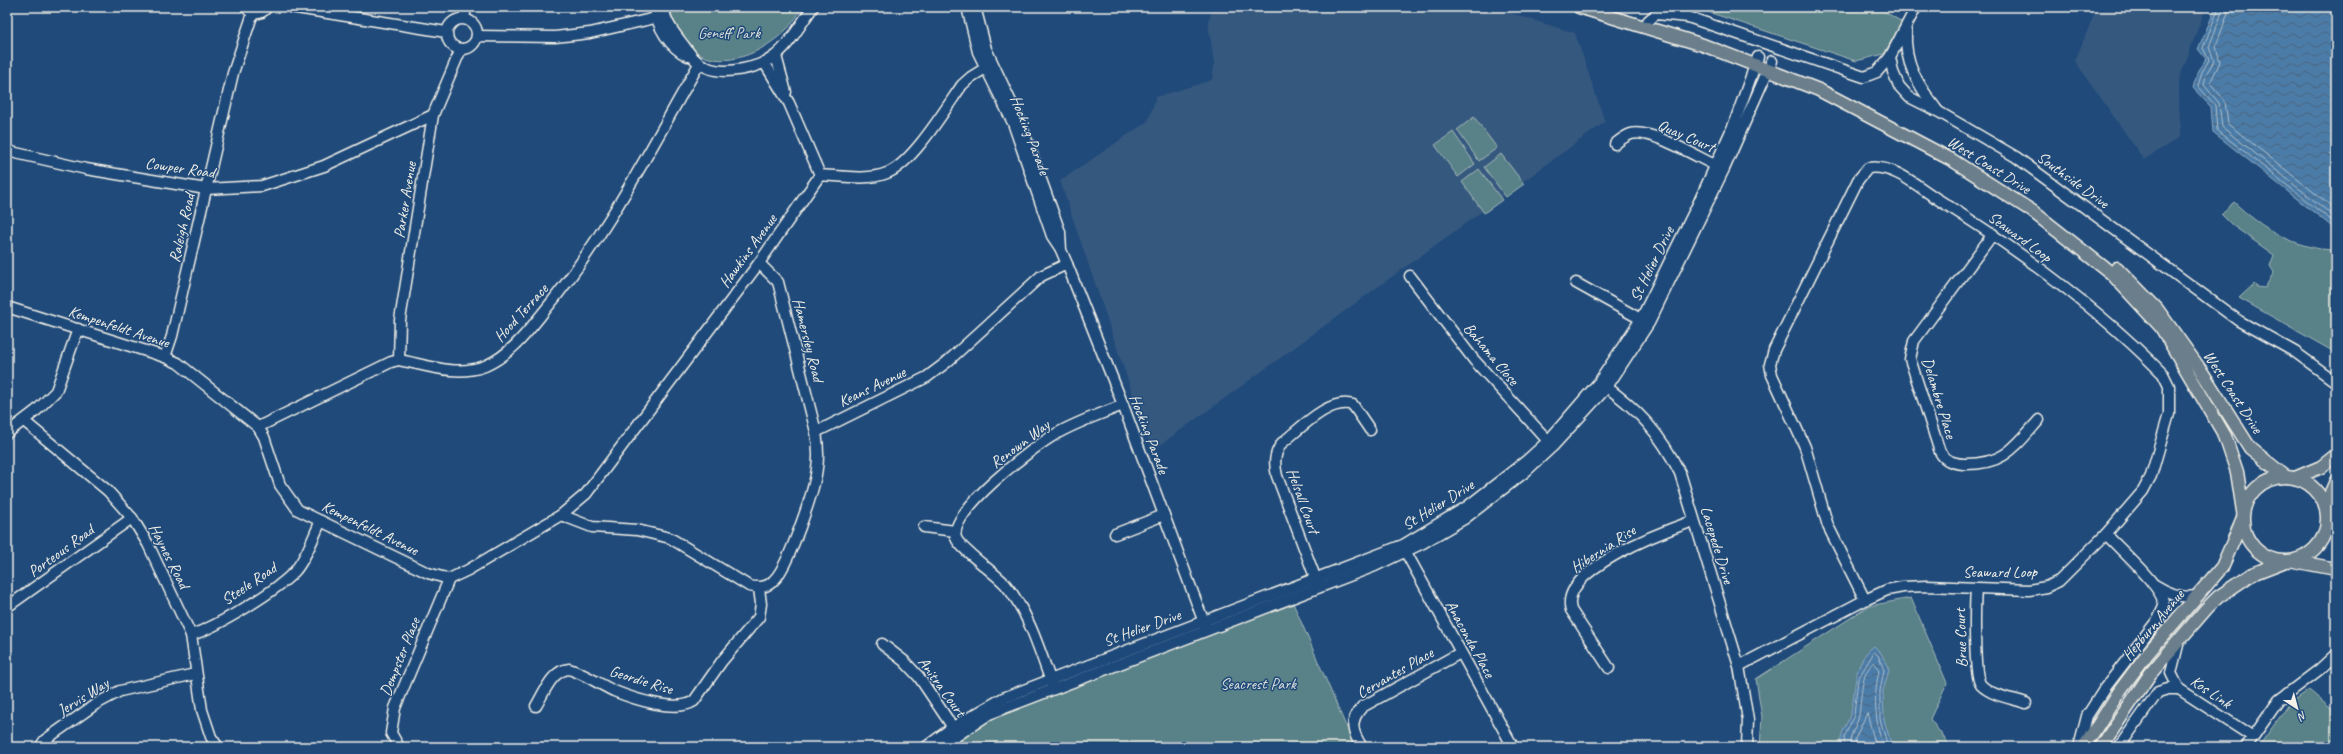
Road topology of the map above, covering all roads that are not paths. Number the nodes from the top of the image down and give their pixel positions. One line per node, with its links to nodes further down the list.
1 (267, 7): 11 (street)
2 (290, 7): 16 (street)
3 (466, 7): 13 (street)
4 (655, 7): 12 (street)
5 (813, 7): 19 (street)
6 (967, 7): 25 (street, Hocking Parade)
7 (976, 7): 25 (street, Hocking Parade)
8 (1579, 7): 21 (main road, West Coast Drive)
9 (1603, 7): 14 (main road, West Coast Drive)
10 (1916, 7): 15 (street, Southside Drive)
11 (249, 10): 34 (street, Raleigh Road)
12 (661, 14): 17 (street); 22 (street)
13 (464, 19): 16 (street); 17 (street)
14 (1648, 21): 20 (street); 21 (main road, West Coast Drive)
15 (1906, 29): 20 (street, Southside Drive); 27 (street, Southside Drive)
16 (446, 32): 18 (street)
17 (477, 36): 18 (street)
18 (461, 49): 28 (street, Parker Avenue)
19 (776, 56): 23 (street); 26 (street)
20 (1890, 57): 27 (street, Southside Drive)
21 (1757, 60): 24 (main road, West Coast Drive); 31 (street, St Helier Drive)
22 (696, 61): 23 (street); 45 (street, Hood Terrace)
23 (764, 62): 26 (street)
24 (1770, 65): 32 (street, St Helier Drive); 58 (main road, West Coast Drive); 63 (main road, West Coast Drive)
25 (989, 66): 33 (street); 37 (street, Hocking Parade)
26 (789, 104): 33 (street)
27 (1939, 112): 39 (street, Southside Drive)
28 (433, 115): 34 (street, Cowper Road); 45 (street, Parker Avenue)
29 (1615, 144): 31 (street, Quay Court)
30 (7, 151): 34 (street, Cowper Road)
31 (1714, 165): 32 (street, Quay Court); 42 (street, St Helier Drive)
32 (1724, 169): 42 (street, St Helier Drive)
33 (820, 175): 36 (street, Hawkins Avenue)
34 (206, 189): 44 (street, Raleigh Road)
35 (1993, 234): 51 (street, Delambre Place); 71 (street, Seaward Loop); 81 (street, Seaward Loop)
36 (759, 263): 54 (street, Hamersley Road); 62 (street, Hawkins Avenue)
37 (1067, 264): 49 (street, Hocking Parade); 54 (street, Keans Avenue)
38 (1410, 276): 56 (street, Bahama Close)
39 (2184, 279): 46 (street, Southside Drive); 47 (street, Southside Drive)
40 (1576, 283): 42 (street)
41 (7, 307): 43 (street, Kempenfeldt Avenue)
42 (1645, 321): 48 (street, St Helier Drive)
43 (78, 329): 44 (street, Kempenfeldt Avenue); 50 (street)
44 (165, 357): 52 (street, Kempenfeldt Avenue)
45 (399, 360): 52 (street)
46 (2336, 372)
47 (2336, 382)
48 (1603, 385): 56 (street, St Helier Drive); 65 (street, Lacepede Drive)
49 (1123, 405): 61 (street, Hocking Parade); 69 (street, Renown Way)
50 (24, 420): 55 (street); 64 (street, Haynes Road)
51 (2039, 420)
52 (258, 427): 66 (street, Kempenfeldt Avenue)
53 (1370, 430): 77 (street, Helsall Court)
54 (816, 432): 78 (street)
55 (7, 433)
56 (1550, 444): 72 (street, St Helier Drive)
57 (2336, 455): 58 (main road)
58 (2290, 477): 60 (main road); 63 (main road)
59 (2336, 481): 60 (main road)
60 (2326, 511): 68 (main road); 73 (main road)
61 (1164, 515): 70 (street); 83 (street, Hocking Parade)
62 (561, 516): 75 (street); 78 (street)
63 (2242, 516): 73 (main road); 80 (main road, Hepburn Avenue)
64 (132, 518): 82 (street, Porteous Road); 84 (street, Haynes Road)
65 (1694, 521): 89 (street, Lacepede Drive); 90 (street, Hibernia Rise)
66 (320, 522): 75 (street, Kempenfeldt Avenue); 84 (street, Steele Road)
67 (924, 527): 69 (street)
68 (2336, 530)
69 (955, 531): 92 (street)
70 (1115, 534)
71 (2106, 534): 76 (street); 79 (street, Seaward Loop)
72 (1404, 548): 77 (street, St Helier Drive); 87 (street, Anaconda Place)
73 (2289, 562): 74 (main road); 85 (main road, Hepburn Avenue)
74 (2336, 569)
75 (449, 579): 100 (street, Dempster Place)
76 (2152, 582): 80 (street); 106 (street)
77 (1317, 583): 83 (street, St Helier Drive)
78 (759, 588): 95 (street, Geordie Rise)
79 (1976, 588): 81 (street, Seaward Loop); 94 (street, Brue Court)
80 (2199, 595): 107 (main road, Hepburn Avenue)
81 (1865, 600): 89 (street, Seaward Loop)
82 (7, 608)
83 (1206, 626): 92 (street, St Helier Drive)
84 (191, 635): 91 (street, Haynes Road)
85 (2180, 638): 93 (street, Kos Link); 108 (main road, Hepburn Avenue)
86 (882, 644): 96 (street, Anitra Court)
87 (1460, 653): 103 (street, Cervantes Place); 104 (street, Anaconda Place)
88 (2336, 654): 97 (street)
89 (1739, 666): 105 (street, Lacepede Drive)
90 (1609, 668)
91 (195, 674): 98 (street, Jervis Way); 99 (street, Haynes Road)
92 (1052, 684): 96 (street, St Helier Drive)
93 (2179, 689): 97 (street, Kos Link); 109 (street)
94 (2026, 703)
95 (536, 706)
96 (955, 730): 101 (street, St Helier Drive); 102 (street, St Helier Drive)
97 (2253, 737): 110 (street)
98 (40, 747)
99 (218, 747)
100 (399, 747)
101 (926, 747)
102 (940, 747)
103 (1362, 747)
104 (1513, 747)
105 (1747, 747)
106 (2079, 747)
107 (2084, 747)
108 (2101, 747)
109 (2119, 747)
110 (2246, 747)

